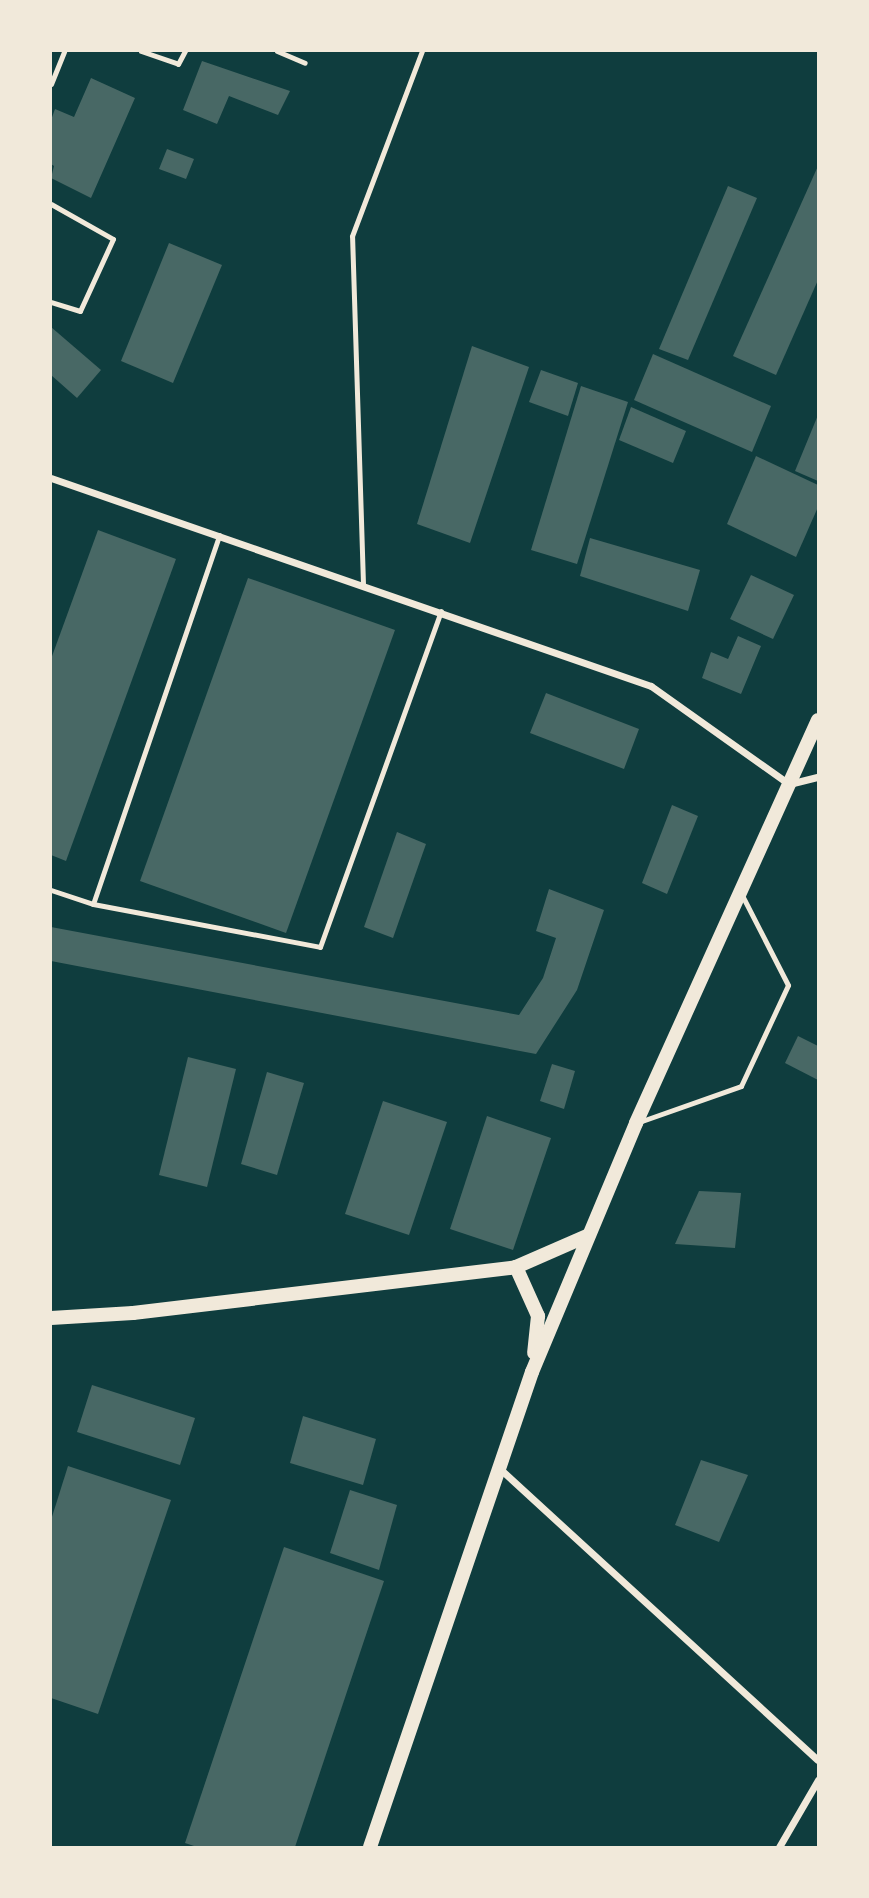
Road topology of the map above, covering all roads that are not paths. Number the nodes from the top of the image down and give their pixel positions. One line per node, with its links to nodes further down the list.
1 (64, 51): 7 (lane)
2 (141, 51): 3 (lane)
3 (186, 51)
4 (277, 51): 6 (lane)
5 (422, 51): 12 (lane)
6 (305, 63)
7 (51, 84)
8 (51, 204): 9 (lane)
9 (51, 302)
10 (51, 478): 11 (street)
11 (219, 535): 12 (street); 19 (lane)
12 (363, 584): 13 (street)
13 (441, 611): 16 (street); 19 (lane)
14 (818, 720): 16 (main road)
15 (818, 777): 16 (street)
16 (789, 784): 18 (main road)
17 (51, 890): 19 (lane)
18 (740, 892): 20 (main road); 20 (lane)
19 (93, 904)
20 (636, 1123): 21 (main road)
21 (587, 1236): 22 (main road); 24 (main road)
22 (516, 1267): 23 (main road); 24 (main road)
23 (51, 1318)
24 (532, 1372): 25 (main road)
25 (499, 1468): 26 (street); 28 (main road)
26 (818, 1760)
27 (818, 1780): 29 (street)
28 (370, 1847)
29 (779, 1847)

